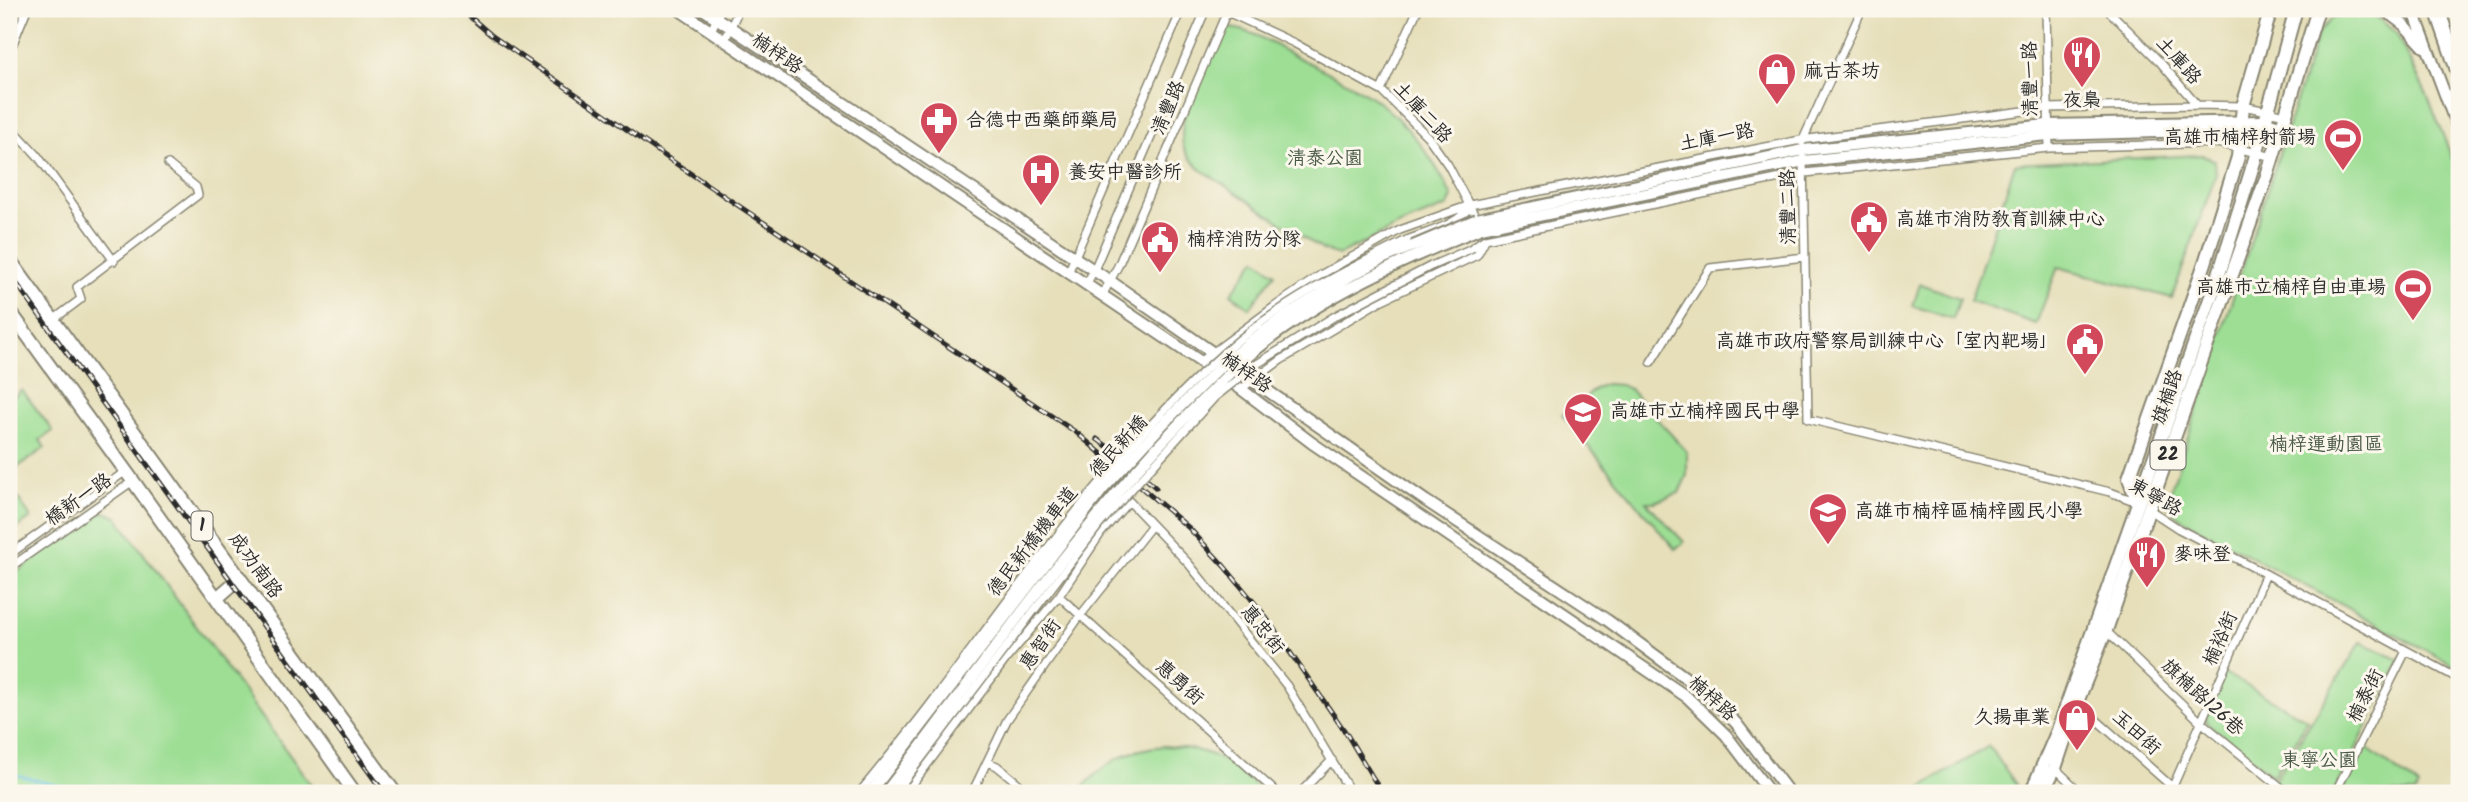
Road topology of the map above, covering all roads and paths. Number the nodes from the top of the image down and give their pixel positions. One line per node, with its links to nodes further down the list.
1 (27, 9): 23 (street)
2 (678, 9): 20 (street, 楠梓路)
3 (703, 9): 18 (street, 楠梓路)
4 (739, 9): 19 (street)
5 (1182, 9): 48 (street, 清豐路)
6 (1206, 9): 51 (street, 清豐路)
7 (1418, 9): 25 (street)
8 (1862, 9): 39 (street, 清豐二路)
9 (2046, 9): 28 (street, 清豐一路)
10 (2107, 9): 26 (street, 土庫路)
11 (2271, 9): 27 (main road, 旗楠路 / 22)
12 (2296, 9): 29 (main road, 旗楠路 / 22)
13 (2383, 9): 22 (street)
14 (2413, 9): 22 (street)
15 (2437, 9): 24 (highway)
16 (1225, 10): 25 (street, 土庫二路); 53 (street, 清豐路)
17 (2320, 10): 30 (main road, 旗楠路 / 22)
18 (719, 13): 19 (street, 楠梓路); 20 (street)
19 (731, 28): 21 (street); 48 (street, 楠梓路)
20 (711, 31): 21 (street, 楠梓路)
21 (725, 40): 52 (street, 楠梓路)
22 (2429, 52): 34 (street)
23 (9, 53)
24 (2459, 73)
25 (1381, 90): 44 (street, 土庫二路)
26 (2197, 105): 27 (street, 土庫一路); 28 (street, 土庫一路)
27 (2243, 106): 29 (street, 土庫一路); 32 (main road, 旗楠路 / 22)
28 (2046, 108): 33 (street, 清豐一路); 39 (street, 土庫一路)
29 (2266, 116): 30 (street, 土庫一路); 32 (street, 土庫一路); 35 (main road, 旗楠路 / 22)
30 (2284, 121): 36 (main road, 旗楠路 / 22)
31 (9, 125): 50 (street)
32 (2240, 127): 33 (street, 土庫一路); 35 (street, 土庫一路); 37 (main road, 旗楠路 / 22)
33 (2048, 130): 38 (street, 清豐一路); 39 (street, 土庫一路)
34 (2459, 132)
35 (2260, 136): 36 (street, 土庫一路); 40 (main road, 旗楠路 / 22)
36 (2277, 141): 41 (main road, 旗楠路 / 22)
37 (2239, 147): 38 (street); 40 (street); 65 (main road, 旗楠路 / 22)
38 (2049, 148): 43 (street)
39 (1803, 150): 43 (street, 清豐二路); 44 (street, 土庫一路); 45 (street, 土庫一路)
40 (2256, 152): 41 (street); 65 (main road, 旗楠路 / 22)
41 (2273, 157): 65 (main road, 旗楠路 / 22)
42 (168, 164): 50 (street)
43 (1805, 173): 46 (street); 47 (street, 清豐二路)
44 (1470, 205): 45 (street, 土庫二路); 58 (street, 土庫一路); 85 (street, 德民新橋機車道, bridge)
45 (1479, 223): 46 (street, 土庫二路); 86 (street, 德民新橋, bridge); 87 (street, 德民新橋, bridge)
46 (1485, 239): 61 (street); 88 (street, bridge)
47 (1805, 257): 60 (street); 63 (street, 清豐二路)
48 (1075, 258): 51 (street, 楠梓路); 52 (street, 清豐路)
49 (9, 259): 57 (main road, 成功南路 / 1)
50 (114, 261): 57 (street)
51 (1094, 270): 53 (street, 楠梓路); 54 (street, 清豐路)
52 (1068, 273): 54 (street, 楠梓路)
53 (1110, 281): 55 (street, 清豐路); 58 (street, 楠梓路)
54 (1086, 285): 55 (street, 楠梓路)
55 (1102, 296): 59 (street, 楠梓路)
56 (9, 310): 64 (main road, 1)
57 (53, 320): 70 (main road, 成功南路 / 1)
58 (1213, 352): 59 (street, 土庫一路); 61 (street, 楠梓路)
59 (1200, 362): 62 (street, 楠梓路)
60 (1651, 362)
61 (1253, 379): 62 (street); 96 (street, 楠梓路)
62 (1241, 389): 95 (street, 楠梓路)
63 (1808, 419): 65 (street, 東寧路)
64 (130, 476): 67 (street, 橋新一路); 68 (street, 橋新一路); 72 (main road, 1)
65 (2143, 506): 69 (street, 東寧路); 74 (main road, 旗楠路 / 22)
66 (1152, 525): 71 (street, 惠忠街); 73 (street, 惠智街); 79 (street, 惠忠街)
67 (9, 555)
68 (9, 568)
69 (2266, 574): 75 (street, 東寧路); 78 (street, 楠裕街)
70 (240, 578): 72 (main road); 84 (main road, 成功南路 / 1)
71 (1059, 596): 73 (street, 惠勇街); 89 (street)
72 (217, 598): 83 (main road, 1)
73 (1080, 616): 80 (street, 惠智街); 92 (street, 惠勇街)
74 (2101, 628): 77 (main road, 旗楠路 / 22); 78 (street, 旗楠路126巷)
75 (2406, 651): 76 (street, 東寧路); 101 (street, 楠泰街)
76 (2459, 679)
77 (2073, 700): 81 (main road, 旗楠路 / 22); 82 (street, 玉田街)
78 (2201, 722): 82 (street, 楠裕街); 100 (street, 旗楠路126巷)
79 (1332, 760): 93 (street); 94 (street, 惠忠街)
80 (988, 762): 90 (street, 惠智街); 91 (street)
81 (2050, 765): 97 (main road, 旗楠路 / 22); 98 (main road, 旗楠路 / 22); 99 (street)
82 (2174, 792)
83 (355, 793)
84 (396, 793)
85 (859, 793)
86 (870, 793)
87 (885, 793)
88 (895, 793)
89 (905, 793)
90 (972, 793)
91 (1030, 793)
92 (1277, 793)
93 (1300, 793)
94 (1351, 793)
95 (1770, 793)
96 (1789, 793)
97 (2031, 793)
98 (2042, 793)
99 (2081, 793)
100 (2288, 793)
101 (2335, 793)

